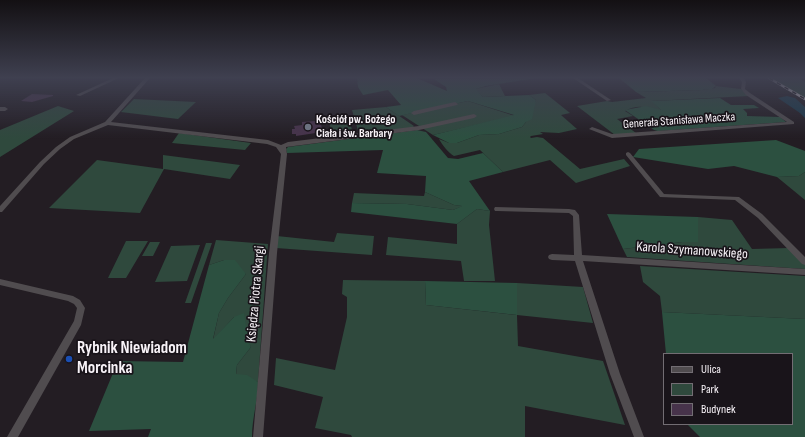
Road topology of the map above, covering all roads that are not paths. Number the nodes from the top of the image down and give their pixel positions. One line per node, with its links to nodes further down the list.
1 (129, 98): 6 (street)
2 (754, 98): 7 (street, Generała Stanisława Maczka)
3 (455, 104): 4 (street)
4 (414, 113)
5 (474, 116): 9 (street)
6 (107, 122): 8 (street); 13 (street)
7 (592, 129)
8 (268, 142): 9 (street); 10 (street)
9 (300, 142): 10 (street)
10 (284, 154): 20 (street, Księdza Piotra Skargi)
11 (628, 154): 16 (street)
12 (497, 208): 15 (street)
13 (0, 210)
14 (552, 258): 15 (street, Karola Szymanowskiego)
15 (578, 258): 17 (street, Karola Szymanowskiego); 21 (street)
16 (805, 262)
17 (805, 272)
18 (0, 282): 19 (street)
19 (12, 437)
20 (258, 437)
21 (638, 437)

